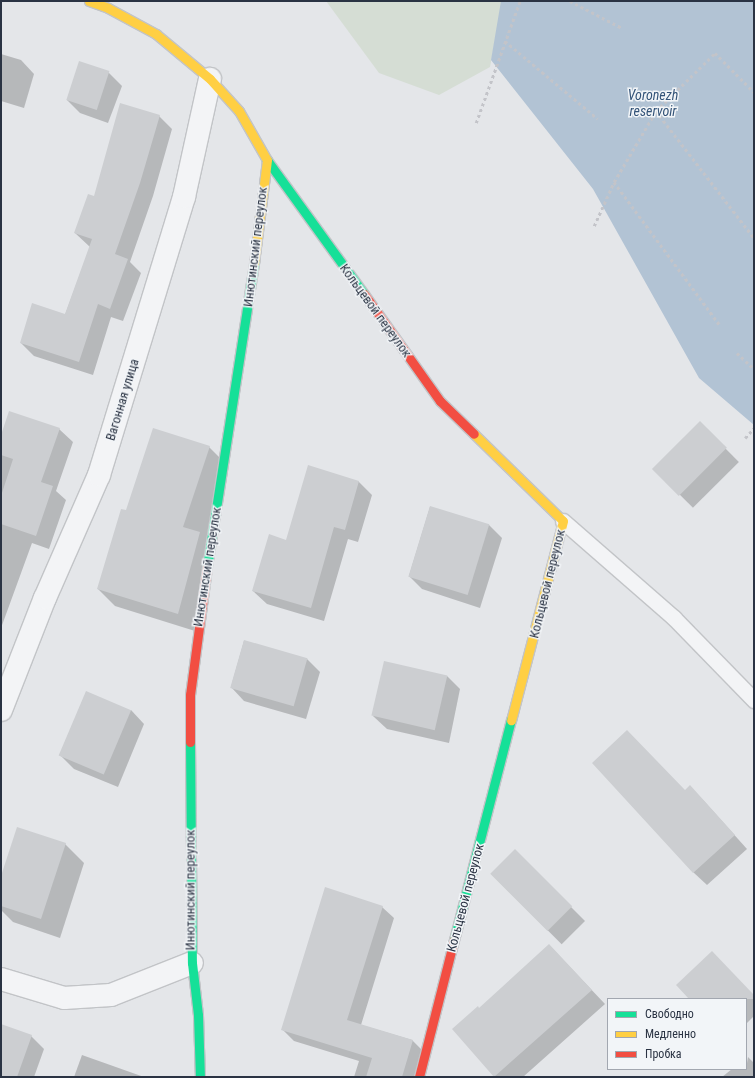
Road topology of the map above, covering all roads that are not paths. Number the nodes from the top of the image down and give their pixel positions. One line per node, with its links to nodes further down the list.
1 (88, 1): 2 (street)
2 (210, 79): 3 (street); 6 (street, Вагонная улица)
3 (267, 160): 4 (street, Кольцевой переулок); 7 (street, Инютинский переулок)
4 (563, 521): 5 (lane); 10 (street, Кольцевой переулок)
5 (754, 700)
6 (1, 710)
7 (192, 963): 8 (street); 9 (street, Инютинский переулок)
8 (1, 979)
9 (200, 1077)
10 (419, 1077)

